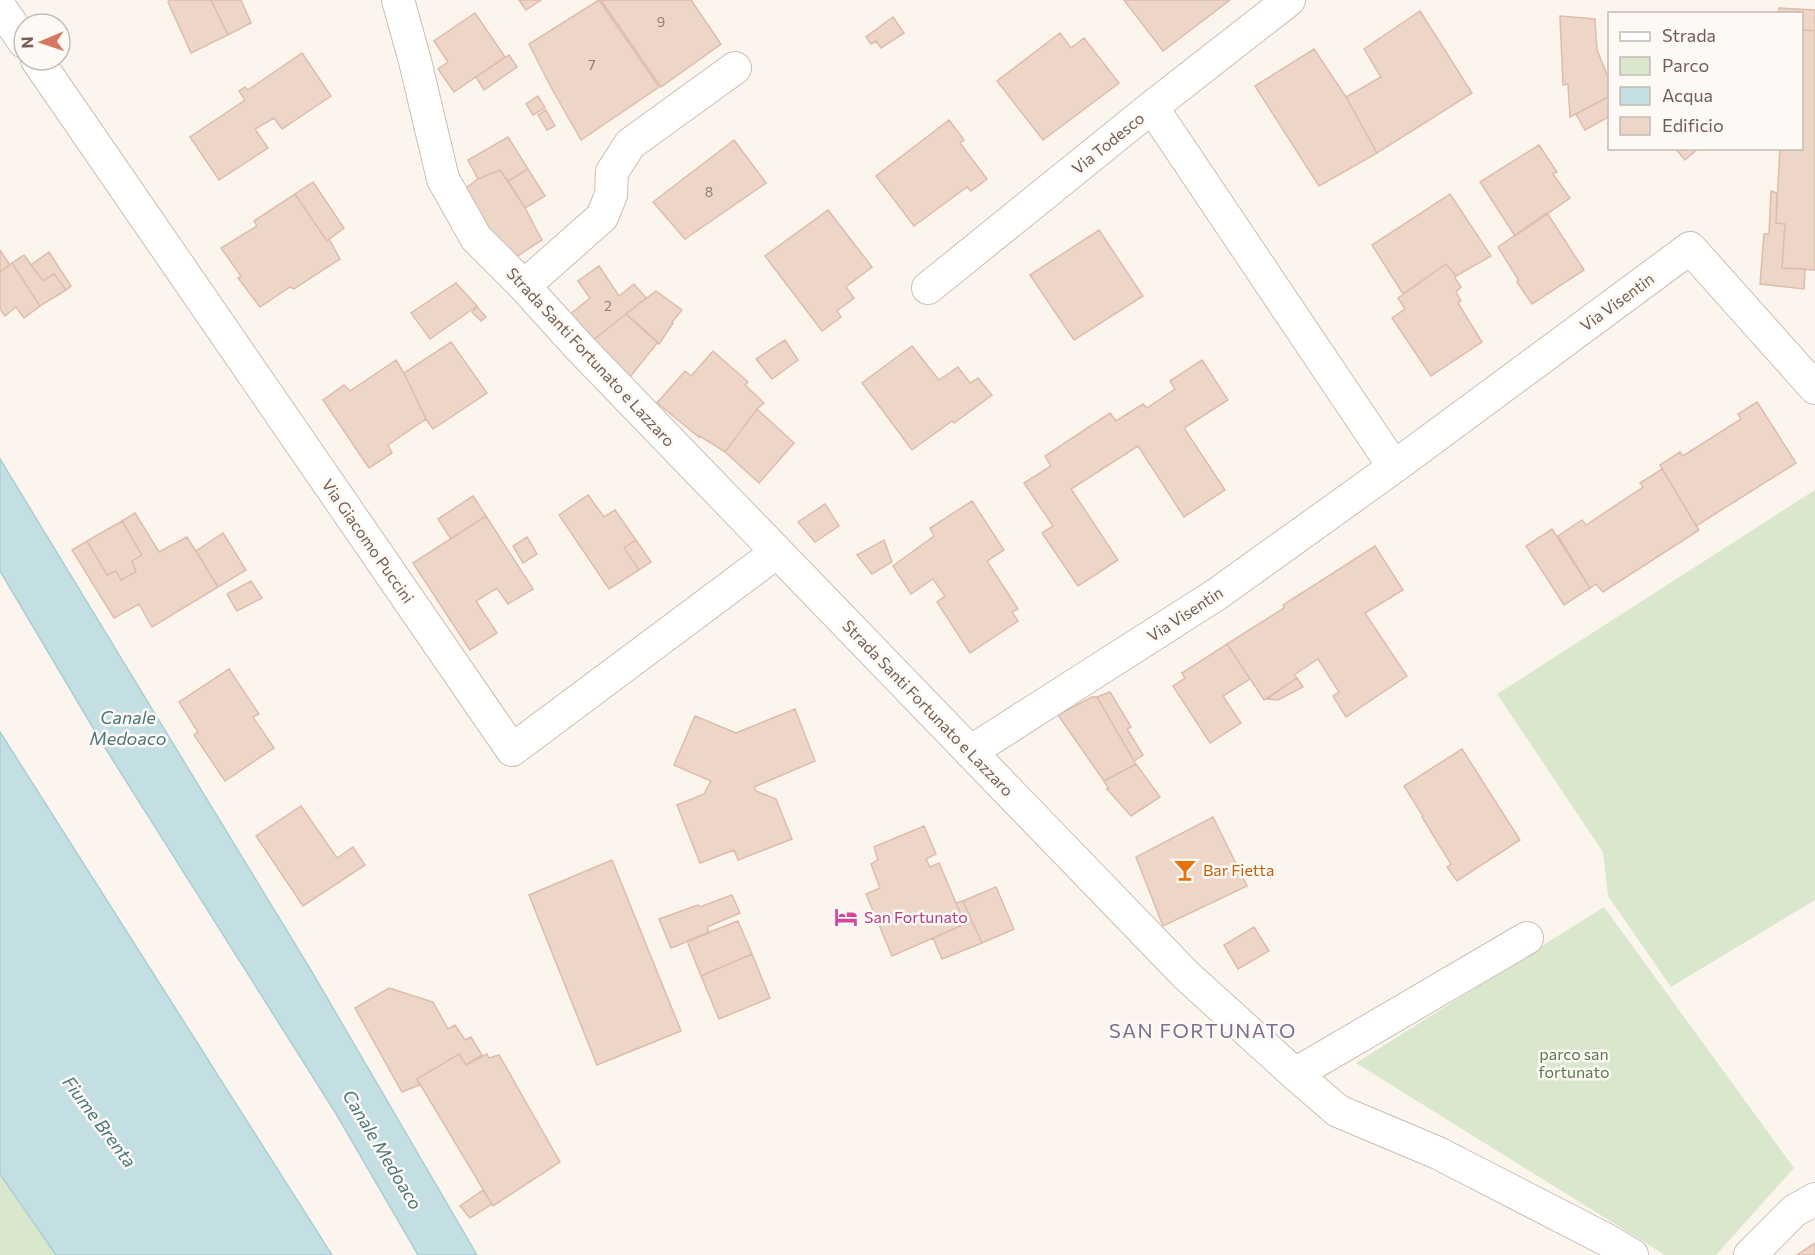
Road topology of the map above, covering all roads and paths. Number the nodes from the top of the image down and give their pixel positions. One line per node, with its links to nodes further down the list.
1 (398, 0): 8 (street, Strada Santi Fortunato e Lazzaro)
2 (1289, 0): 7 (street, Via Todesco)
3 (0, 7): 4 (street)
4 (12, 24)
5 (735, 68): 8 (street)
6 (45, 72): 12 (street, Via Giacomo Puccini)
7 (1152, 107): 9 (street, Via Todesco); 11 (street)
8 (524, 286): 12 (street, Strada Santi Fortunato e Lazzaro)
9 (928, 288)
10 (1815, 388): 11 (street, Via Visentin)
11 (1394, 467): 13 (street, Via Visentin)
12 (777, 552): 13 (street, Strada Santi Fortunato e Lazzaro)
13 (970, 752): 15 (street, Strada Santi Fortunato e Lazzaro)
14 (1527, 938): 15 (street)
15 (1295, 1074): 17 (street, Strada Santi Fortunato e Lazzaro)
16 (1815, 1199): 18 (street)
17 (1632, 1255)
18 (1750, 1255)

